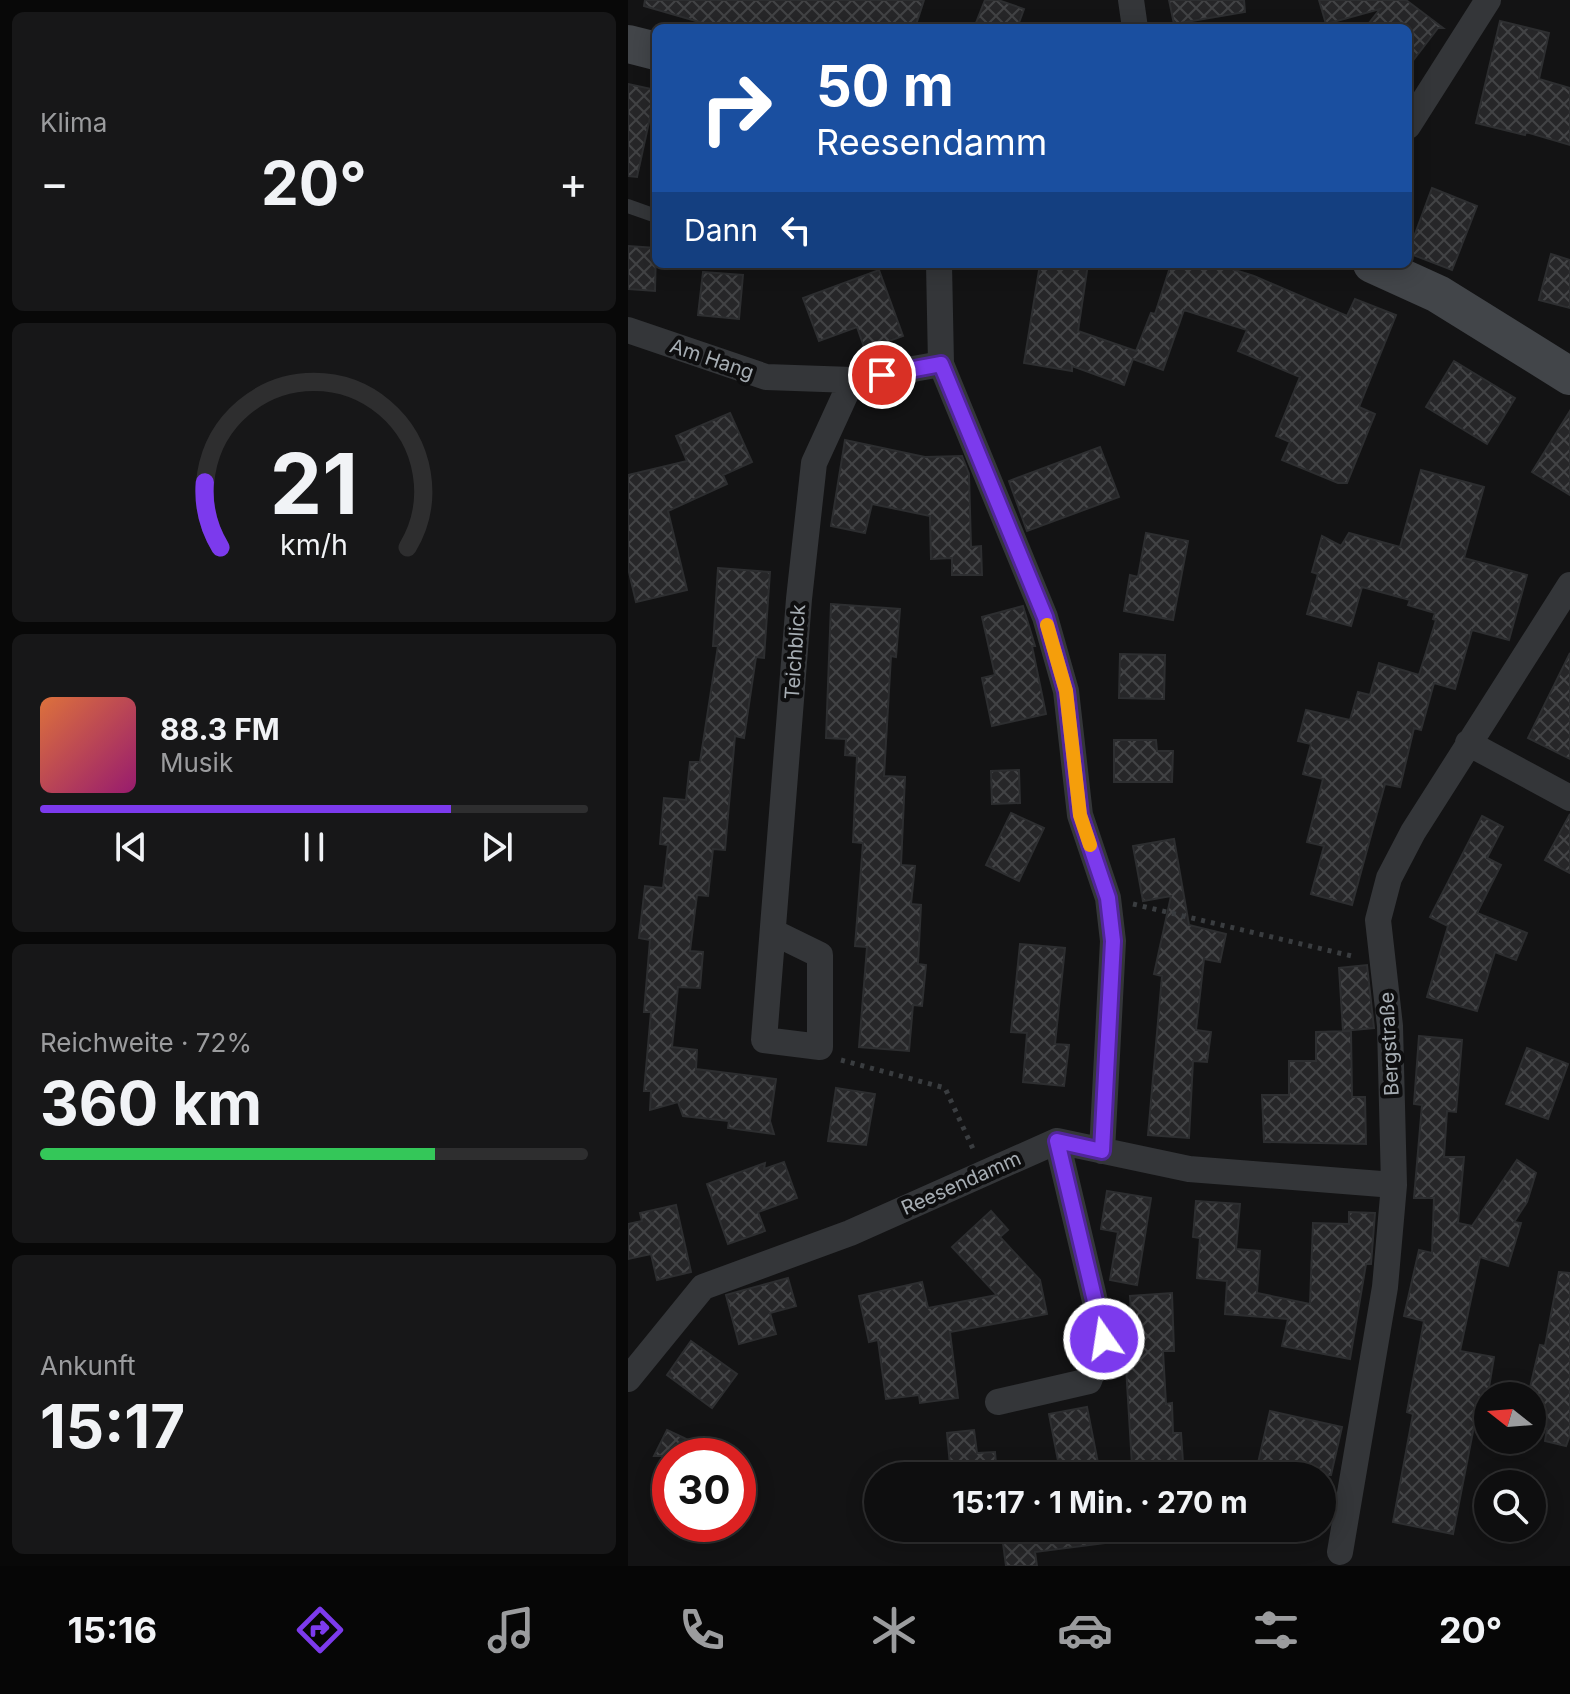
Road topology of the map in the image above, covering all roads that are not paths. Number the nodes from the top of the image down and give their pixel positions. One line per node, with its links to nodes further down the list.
1 (1131, 0): 3 (street)
2 (1479, 4): 6 (street)
3 (1134, 24)
4 (628, 44): 5 (street)
5 (652, 50)
6 (1412, 119)
7 (628, 206): 8 (lane)
8 (652, 215)
9 (939, 268): 12 (street)
10 (1381, 268): 13 (street)
11 (628, 330): 14 (street, Am Hang)
12 (941, 364): 14 (street, Am Hang); 20 (street)
13 (1570, 376)
14 (852, 380): 18 (street, Teichblick)
15 (1570, 585): 16 (street, Bergstraße)
16 (1468, 743): 17 (street); 21 (street, Bergstraße)
17 (1570, 798)
18 (773, 932): 18 (street, Teichblick)
19 (1057, 1141): 20 (street); 22 (street, Reesendamm); 23 (street)
20 (1102, 1151): 21 (street)
21 (1394, 1185): 24 (street, Bergstraße)
22 (628, 1379)
23 (998, 1402)
24 (1340, 1552)

